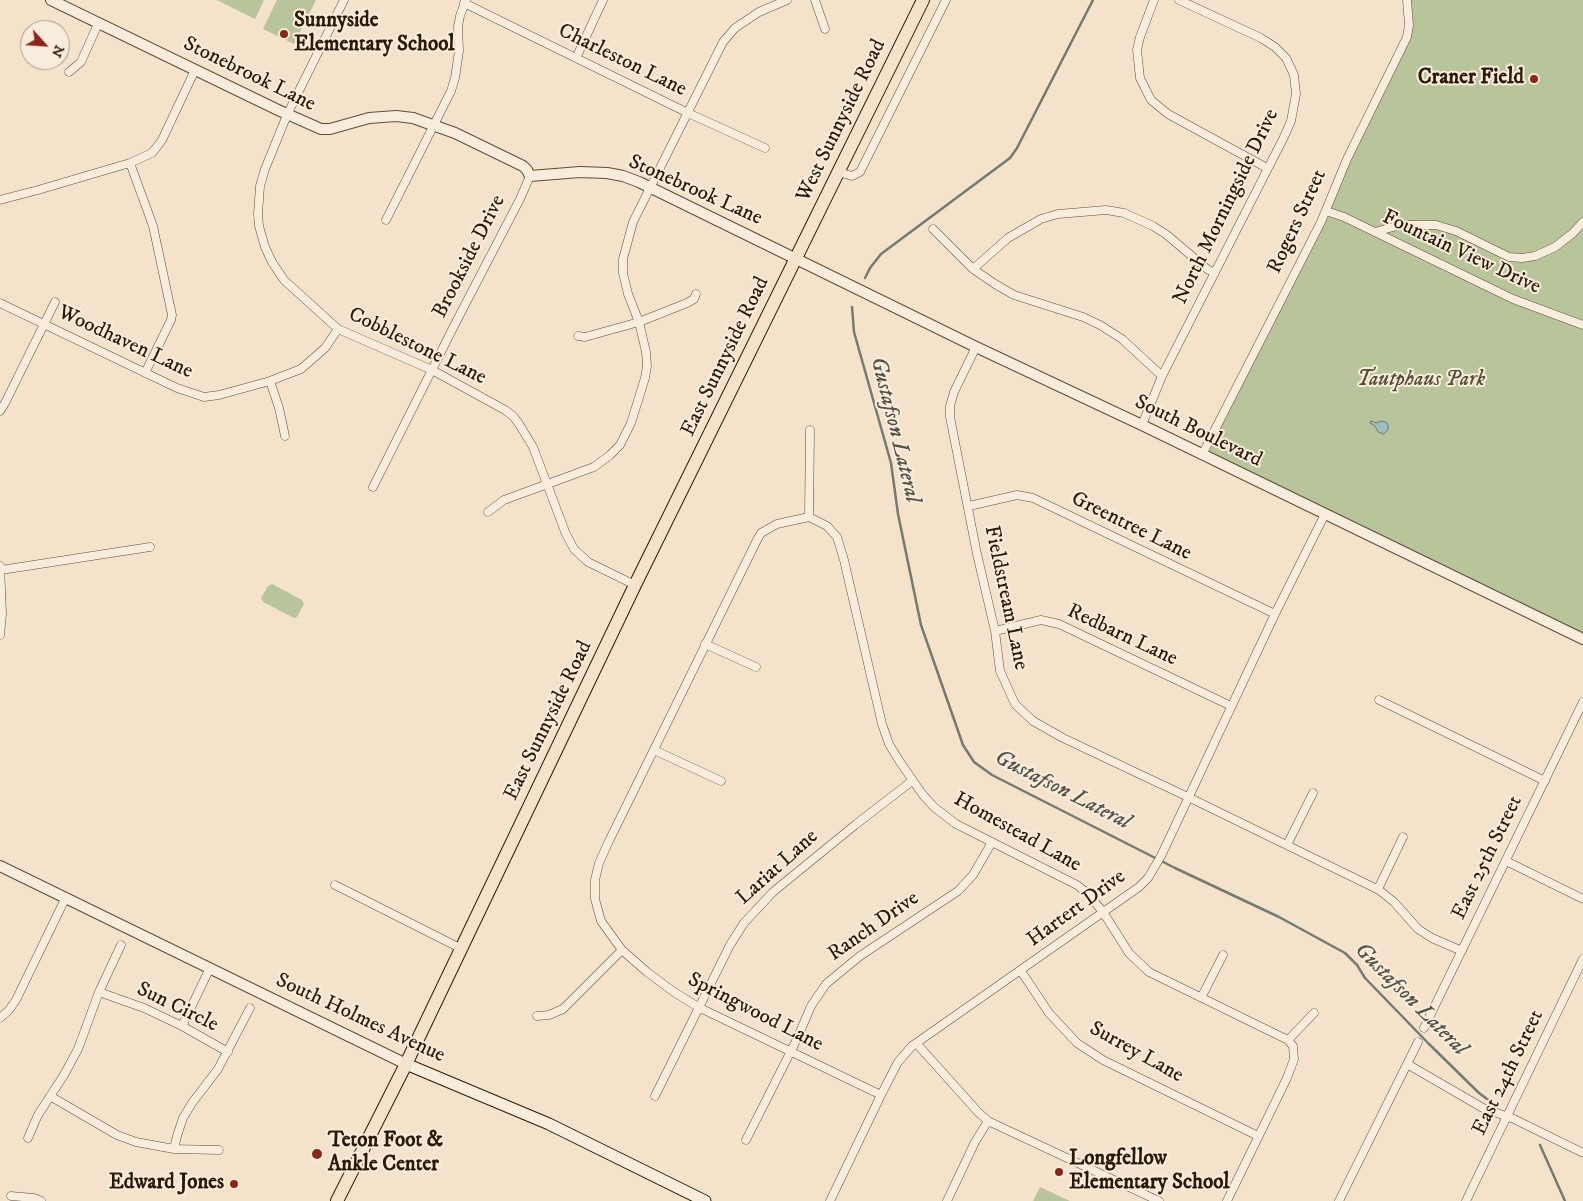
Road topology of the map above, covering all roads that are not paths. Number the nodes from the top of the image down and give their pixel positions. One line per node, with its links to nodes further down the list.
1 (51, 0): 12 (street, Stonebrook Lane)
2 (344, 0): 18 (street, Cobblestone Lane)
3 (603, 0): 14 (street)
4 (787, 0): 17 (street)
5 (815, 0): 13 (street)
6 (923, 0): 23 (main road, West Sunnyside Road)
7 (946, 0): 23 (street)
8 (1154, 0): 22 (street)
9 (1179, 0): 22 (street, North Morningside Drive)
10 (1408, 0): 27 (street, Rogers Street)
11 (465, 2): 14 (street, Charleston Lane); 19 (street)
12 (98, 24): 15 (street, Stonebrook Lane); 16 (street)
13 (825, 29)
14 (576, 58): 17 (street, Charleston Lane)
15 (195, 70): 18 (street, Stonebrook Lane); 21 (street)
16 (69, 72)
17 (688, 113): 20 (street, Charleston Lane); 25 (street)
18 (288, 115): 19 (street, Stonebrook Lane); 41 (street, Cobblestone Lane)
19 (434, 125): 24 (street, Stonebrook Lane); 28 (street)
20 (765, 148)
21 (130, 163): 26 (street); 45 (street)
22 (1267, 168): 34 (street, North Morningside Drive)
23 (838, 172): 32 (main road, West Sunnyside Road)
24 (530, 176): 25 (street, Stonebrook Lane); 44 (street, Brookside Drive)
25 (652, 188): 32 (street, Stonebrook Lane); 38 (street)
26 (0, 200)
27 (1326, 211): 31 (street, Fountain View Drive); 52 (street, Rogers Street)
28 (386, 220)
29 (1583, 222): 31 (street)
30 (932, 229): 33 (street)
31 (1375, 232): 39 (street, Fountain View Drive)
32 (797, 259): 43 (street, South Boulevard); 61 (main road, East Sunnyside Road)
33 (973, 269): 34 (street); 46 (street)
34 (1215, 273): 46 (street, North Morningside Drive)
35 (696, 294): 38 (street)
36 (55, 302): 40 (street)
37 (0, 303): 40 (street, Woodhaven Lane)
38 (638, 322): 42 (street); 53 (street)
39 (1582, 322)
40 (45, 325): 45 (street, Woodhaven Lane); 48 (street)
41 (338, 329): 44 (street, Cobblestone Lane); 47 (street, Woodhaven Lane)
42 (578, 336)
43 (976, 347): 49 (street, South Boulevard); 55 (street, Fieldstream Lane)
44 (432, 370): 53 (street, Cobblestone Lane); 54 (street, Brookside Drive)
45 (145, 373): 47 (street, Woodhaven Lane)
46 (1162, 376): 49 (street, North Morningside Drive)
47 (270, 381): 51 (street)
48 (0, 411)
49 (1142, 425): 52 (street, South Boulevard)
50 (810, 430): 58 (street)
51 (285, 436)
52 (1202, 454): 57 (street, South Boulevard)
53 (546, 485): 56 (street); 61 (street, Cobblestone Lane)
54 (374, 487)
55 (968, 506): 62 (street, Greentree Lane); 63 (street, Fieldstream Lane)
56 (488, 512)
57 (1325, 514): 62 (street, Hartert Drive); 65 (street, South Boulevard)
58 (812, 518): 66 (street, Springwood Lane); 73 (street, Homestead Lane)
59 (150, 547): 60 (street)
60 (0, 568): 64 (street)
61 (635, 585): 88 (main road, East Sunnyside Road)
62 (1275, 614): 70 (street, Hartert Drive)
63 (995, 631): 70 (street, Redbarn Lane); 76 (street, Fieldstream Lane)
64 (0, 635)
65 (1583, 639)
66 (705, 644): 67 (street); 71 (street, Springwood Lane)
67 (756, 667)
68 (1379, 700): 74 (street)
69 (1583, 702): 74 (street, East 25th Street)
70 (1231, 706): 76 (street, Hartert Drive)
71 (654, 750): 72 (street); 89 (street, Springwood Lane)
72 (721, 781)
73 (912, 781): 78 (street, Homestead Lane); 97 (street, Lariat Lane)
74 (1545, 781): 80 (street, East 25th Street)
75 (1313, 793): 79 (street)
76 (1188, 797): 79 (street, Fieldstream Lane); 86 (street, Hartert Drive)
77 (1403, 837): 83 (street)
78 (992, 842): 86 (street, Homestead Lane); 107 (street, Ranch Drive)
79 (1287, 845): 83 (street, Fieldstream Lane)
80 (1506, 861): 85 (street); 90 (street, East 25th Street)
81 (0, 866): 84 (street, South Holmes Avenue)
82 (335, 885): 88 (street)
83 (1378, 889): 90 (street, Fieldstream Lane)
84 (66, 897): 93 (street, South Holmes Avenue); 101 (street)
85 (1583, 898)
86 (1103, 912): 94 (street, Hartert Drive); 96 (street, Homestead Lane)
87 (122, 945): 95 (street)
88 (462, 949): 109 (main road, East Sunnyside Road)
89 (622, 950): 97 (street, Springwood Lane); 100 (street)
90 (1462, 952): 103 (street, East 25th Street)
91 (1223, 955): 96 (street)
92 (1583, 959): 114 (street, East 24th Street)
93 (210, 968): 102 (street); 109 (street, South Holmes Avenue)
94 (1020, 971): 106 (street, Hartert Drive); 116 (street, Surrey Lane)
95 (98, 992): 102 (street, Sun Circle); 112 (street)
96 (1202, 996): 104 (street, Homestead Lane)
97 (698, 1006): 107 (street, Springwood Lane); 113 (street, Lariat Lane)
98 (250, 1008): 108 (street)
99 (1314, 1013): 104 (street)
100 (537, 1016)
101 (0, 1018)
102 (182, 1026): 108 (street, Sun Circle)
103 (1424, 1028)
104 (1288, 1040): 116 (street)
105 (1418, 1042): 110 (street)
106 (917, 1044): 111 (street, Hartert Drive); 115 (street)
107 (790, 1051): 111 (street, Springwood Lane); 118 (street, Ranch Drive)
108 (228, 1052): 119 (street, Sun Circle)
109 (406, 1064): 124 (main road, East Sunnyside Road); 125 (main road, South Holmes Avenue)
110 (1406, 1064): 114 (street); 130 (street)
111 (880, 1094): 126 (street, Hartert Drive)
112 (50, 1096): 117 (street); 119 (street)
113 (655, 1096)
114 (1507, 1117): 121 (street); 131 (street, East 24th Street)
115 (988, 1120): 127 (street); 128 (street)
116 (1258, 1136): 129 (street)
117 (28, 1138)
118 (746, 1140)
119 (174, 1149): 120 (street)
120 (219, 1150)
121 (1583, 1153)
122 (12, 1196): 123 (street)
123 (41, 1201)
124 (337, 1201)
125 (705, 1201)
126 (830, 1201)
127 (947, 1201)
128 (1159, 1201)
129 (1227, 1201)
130 (1338, 1201)
131 (1466, 1201)

